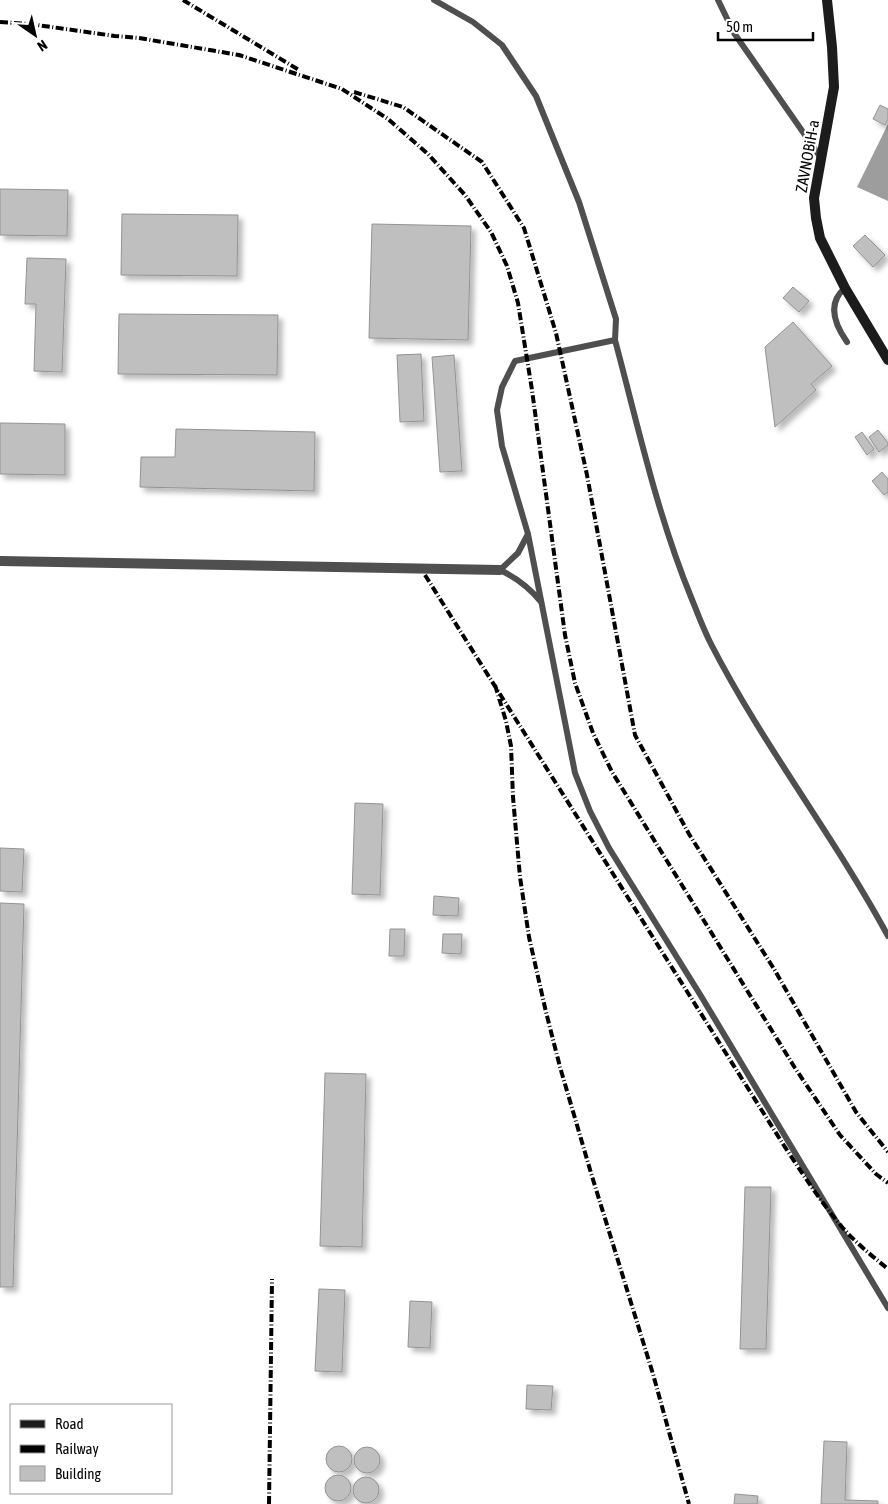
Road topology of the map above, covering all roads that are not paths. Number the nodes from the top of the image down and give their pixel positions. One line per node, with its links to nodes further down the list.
1 (434, 0): 6 (lane)
2 (718, 0): 4 (lane)
3 (827, 0): 4 (main road, ZAVNOBiH-a)
4 (822, 159): 5 (main road, ZAVNOBiH-a)
5 (845, 288): 7 (lane); 8 (main road, ZAVNOBiH-a)
6 (615, 340): 9 (lane); 13 (lane)
7 (846, 342)
8 (888, 360)
9 (528, 534): 11 (lane); 12 (lane)
10 (0, 561): 11 (street)
11 (500, 570): 12 (lane)
12 (542, 602): 14 (lane)
13 (888, 936)
14 (888, 1308)

